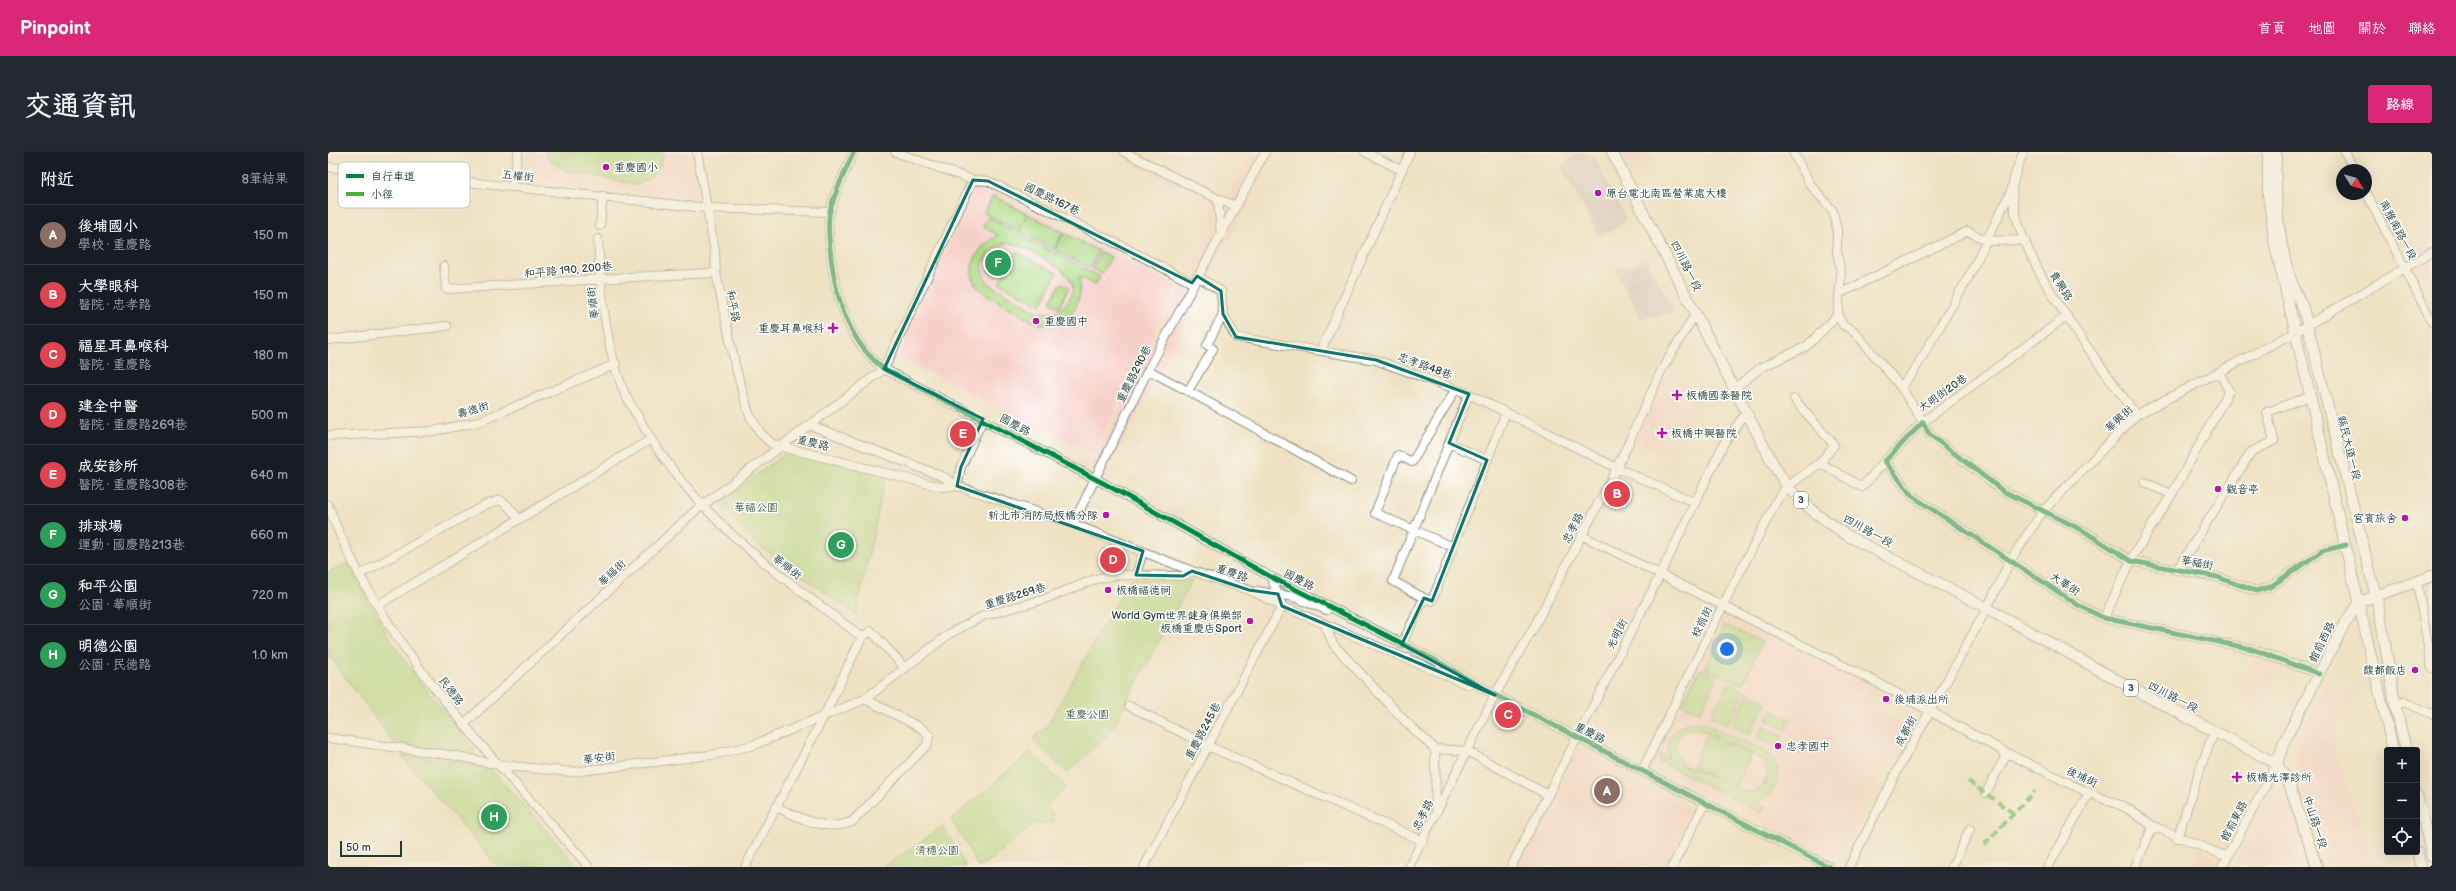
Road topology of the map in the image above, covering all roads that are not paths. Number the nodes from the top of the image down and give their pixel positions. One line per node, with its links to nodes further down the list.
1 (518, 152): 21 (street)
2 (697, 152): 27 (street, 和平路)
3 (854, 152): 28 (street, 國慶路)
4 (895, 152): 19 (street, 國慶路167巷)
5 (1124, 152): 24 (street)
6 (1265, 152): 26 (street, 重慶路290巷)
7 (1365, 152): 18 (street)
8 (1410, 152): 18 (street)
9 (1612, 152): 41 (main road, 四川路一段 / 3)
10 (1793, 152): 40 (street)
11 (2023, 152): 22 (street, 貴興路)
12 (2268, 152): 47 (main road, 縣民大道一段)
13 (2276, 152): 47 (main road, 縣民大道一段)
14 (2345, 152): 15 (street)
15 (2351, 164)
16 (328, 167): 17 (street, 五權街)
17 (338, 168)
18 (1401, 170): 49 (street)
19 (973, 180): 39 (street, 國慶路167巷); 51 (street)
20 (470, 182): 21 (street, 五權街)
21 (513, 186): 23 (street, 五權街)
22 (2012, 189): 32 (street, 貴興路); 33 (street)
23 (603, 196): 27 (street, 五權街); 29 (street)
24 (1218, 199): 26 (street); 30 (street)
25 (2370, 200): 36 (street, 南雅南路一段)
26 (1236, 206): 30 (street, 重慶路290巷)
27 (706, 208): 28 (street, 五權街); 37 (street, 和平路)
28 (829, 212): 51 (street, 國慶路)
29 (600, 226)
30 (1221, 236): 39 (street, 重慶路290巷)
31 (598, 238): 38 (street, 華順街)
32 (2025, 240): 33 (street); 44 (street, 貴興路)
33 (1987, 241): 40 (street); 54 (street)
34 (2432, 252): 36 (street, 華興街)
35 (444, 266): 38 (street, 和平路 190, 200巷)
36 (2405, 266): 45 (street, 南雅南路一段); 47 (street, 華興街)
37 (716, 272): 38 (street, 和平路 190, 200巷); 70 (street, 和平路)
38 (601, 278): 50 (street, 華順街)
39 (1195, 280): 42 (street, 國慶路167巷); 52 (street, 重慶路290巷)
40 (1839, 294): 43 (street)
41 (1696, 313): 55 (main road, 四川路一段 / 3); 74 (street, 忠孝路)
42 (1223, 314): 49 (street, 忠孝路48巷); 57 (street)
43 (1838, 315): 54 (street, 大明街20巷); 55 (street)
44 (2067, 316): 63 (street, 貴興路); 65 (street, 大明街20巷)
45 (2432, 322)
46 (447, 326): 48 (street)
47 (2302, 328): 53 (street, 華興街); 59 (main road, 縣民大道一段); 104 (main road, 縣民大道一段)
48 (328, 340)
49 (1321, 350): 56 (street, 忠孝路48巷)
50 (616, 364): 67 (street, 壽德街); 68 (street, 華順街)
51 (884, 369): 64 (street, 國慶路); 66 (street)
52 (1148, 370): 57 (street); 75 (street, 重慶路290巷)
53 (2219, 372): 63 (street, 華興街); 80 (street)
54 (1901, 387): 65 (street, 大明街20巷)
55 (1735, 388): 62 (main road, 四川路一段 / 3)
56 (1456, 389): 58 (street, 忠孝路48巷); 87 (street)
57 (1188, 391): 76 (street)
58 (1469, 394): 61 (street, 忠孝路48巷); 69 (street)
59 (2310, 396): 89 (main road, 縣民大道一段); 94 (street)
60 (1794, 399): 73 (street)
61 (1506, 412): 71 (street); 74 (street, 忠孝路48巷)
62 (1746, 413): 79 (main road, 四川路一段 / 3); 81 (street, 光明街)
63 (2136, 415): 84 (street, 華興街)
64 (983, 419): 75 (street, 國慶路); 78 (street)
65 (1923, 422): 72 (street); 84 (street, 華福街)
66 (810, 425): 70 (street, 重慶路); 78 (street, 重慶路)
67 (328, 436)
68 (651, 439): 83 (street, 華順街); 85 (street)
69 (1449, 444): 71 (street); 87 (street)
70 (783, 446): 78 (street, 重慶路); 83 (street, 華福街)
71 (1487, 460): 90 (street)
72 (1885, 461): 73 (street); 92 (street, 大華街)
73 (1820, 463): 79 (street)
74 (1617, 468): 81 (street, 忠孝路48巷); 88 (street, 忠孝路)
75 (1094, 478): 86 (street, 重慶路290巷); 100 (street, 國慶路)
76 (1352, 482)
77 (2145, 483): 80 (street)
78 (957, 486): 86 (street, 重慶路)
79 (1787, 487): 107 (street, 校前街); 110 (main road, 四川路一段 / 3)
80 (2172, 494): 93 (street)
81 (1694, 502): 96 (street, 光明街)
82 (328, 505): 97 (street, 民德路)
83 (701, 506): 114 (street, 華順街); 126 (street, 華福街)
84 (2043, 511): 92 (street, 華興街); 93 (street, 華福街)
85 (519, 519): 97 (street); 108 (street)
86 (1073, 524): 91 (street, 重慶路)
87 (1414, 531): 90 (street); 105 (street)
88 (1582, 536): 96 (street, 後埔街); 119 (street, 忠孝路)
89 (2346, 545): 94 (street, 華福街); 106 (main road, 縣民大道一段)
90 (1453, 547): 105 (street)
91 (1143, 551): 95 (street, 重慶路); 98 (street)
92 (2010, 561): 110 (street); 112 (street, 大華街)
93 (2130, 561): 94 (street, 華福街); 112 (street)
94 (2177, 570)
95 (1192, 571): 98 (street, 重慶路269巷); 102 (street, 重慶路)
96 (1661, 573): 107 (street, 後埔街); 129 (street, 光明街)
97 (359, 575): 108 (street, 民德路)
98 (1136, 575): 116 (street, 重慶路269巷)
99 (2432, 576): 101 (main road)
100 (1272, 577): 103 (street); 111 (street, 國慶路)
101 (2417, 582): 104 (main road); 117 (street)
102 (1249, 590): 103 (street); 109 (street, 重慶路)
103 (1278, 594): 109 (street); 111 (street)
104 (2375, 596): 106 (main road); 121 (main road, 縣民大道一段)
105 (1424, 598): 115 (street)
106 (2359, 602): 118 (main road, 館前西路); 131 (main road, 縣民大道一段)
107 (1723, 604): 123 (street, 後埔街); 138 (street, 校前街)
108 (378, 605): 126 (street, 民德路)
109 (1282, 606): 113 (street, 重慶路); 130 (street, 重慶路245巷)
110 (1987, 608): 123 (street, 成都街); 127 (main road, 四川路一段 / 3)
111 (1344, 614): 115 (street, 重慶路)
112 (2104, 618): 118 (street, 大華街)
113 (1325, 625): 119 (street, 重慶路); 133 (street)
114 (862, 637): 116 (street); 124 (street)
115 (1402, 644): 119 (street, 重慶路)
116 (905, 668): 120 (street, 重慶路269巷)
117 (2432, 668)
118 (2319, 674): 136 (main road, 館前西路)
119 (1494, 695): 129 (street, 重慶路); 134 (street, 忠孝路)
120 (865, 699): 124 (street, 華安街); 143 (street)
121 (2395, 704): 125 (street); 132 (main road, 縣民大道一段)
122 (1129, 706): 130 (street)
123 (1929, 711): 135 (street, 後埔街); 160 (street, 成都街)
124 (825, 714): 137 (street, 華安街); 143 (street)
125 (2432, 714)
126 (464, 724): 137 (street, 民德路)
127 (2215, 731): 136 (main road, 四川路一段 / 3); 148 (street)
128 (328, 738): 137 (street, 華安街)
129 (1577, 738): 138 (street, 重慶路); 141 (street, 光明街)
130 (1208, 746): 149 (street); 155 (street, 重慶路245巷)
131 (2392, 747)
132 (2405, 747)
133 (1435, 749): 134 (street); 145 (street)
134 (1467, 751): 141 (street); 145 (street, 忠孝路)
135 (2007, 753): 139 (street, 後埔街); 140 (street)
136 (2277, 764): 151 (street, 館前東路); 165 (main road, 中山路一段 / 3)
137 (499, 765): 153 (street, 民德路)
138 (1642, 771): 142 (street, 重慶路)
139 (2089, 793): 146 (street, 後埔街); 162 (street)
140 (1986, 794)
141 (1548, 795): 157 (street, 光明街)
142 (1705, 803): 158 (street); 159 (street, 重慶路)
143 (776, 807): 154 (street)
144 (2420, 807): 152 (main road)
145 (1436, 816): 149 (street, 忠孝路)
146 (2153, 826): 148 (street, 後埔街); 163 (street)
147 (1970, 829): 161 (street)
148 (2177, 838): 151 (street, 後埔街)
149 (1423, 841): 156 (street, 忠孝路)
150 (2418, 855): 166 (main road)
151 (2227, 857): 164 (street, 館前東路)
152 (2432, 857)
153 (589, 867)
154 (745, 867)
155 (1144, 867)
156 (1409, 867)
157 (1511, 867)
158 (1672, 867)
159 (1829, 867)
160 (1849, 867)
161 (1952, 867)
162 (2048, 867)
163 (2135, 867)
164 (2222, 867)
165 (2317, 867)
166 (2421, 867)

